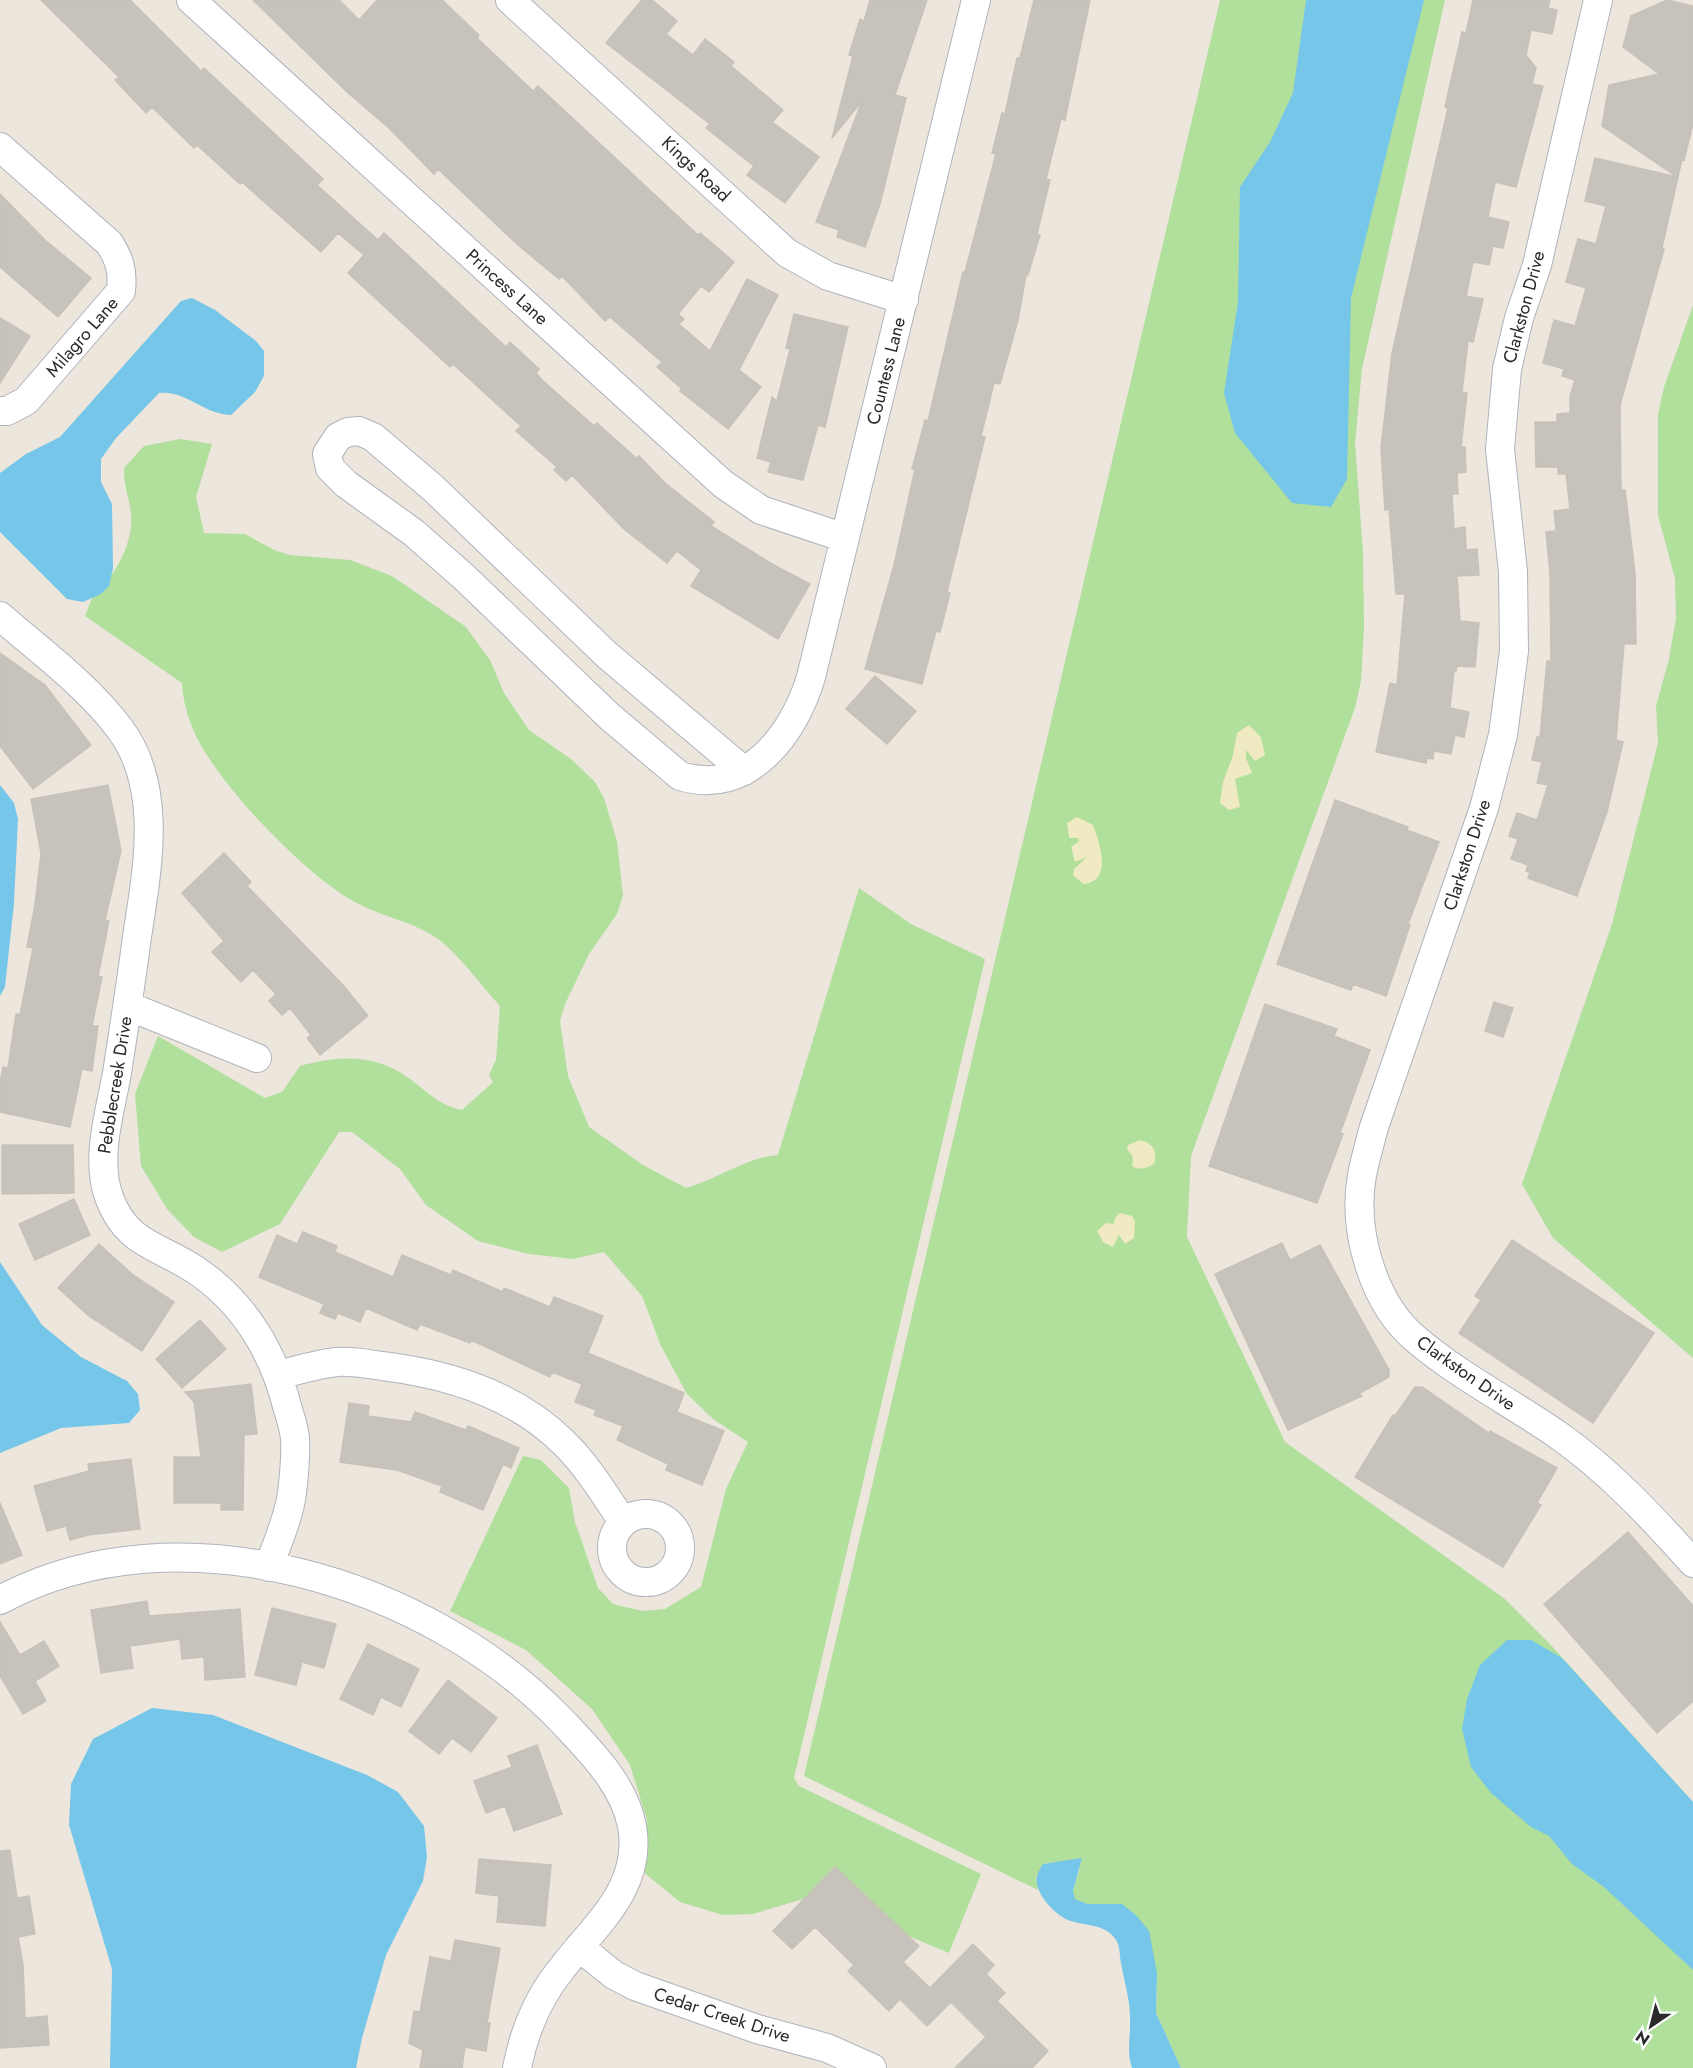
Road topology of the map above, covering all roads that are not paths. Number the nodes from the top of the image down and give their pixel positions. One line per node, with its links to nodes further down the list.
1 (191, 0): 8 (street, Princess Lane)
2 (510, 0): 6 (street, Kings Road)
3 (976, 0): 6 (street, Countess Lane)
4 (1598, 0): 15 (street, Clarkston Drive)
5 (0, 147): 7 (street, Milagro Lane)
6 (904, 300): 8 (street, Countess Lane)
7 (0, 411)
8 (845, 538): 10 (street, Countess Lane)
9 (0, 616): 11 (street, Pebblecreek Drive)
10 (744, 771): 10 (street, Countess Lane)
11 (128, 1006): 12 (street); 13 (street, Pebblecreek Drive)
12 (257, 1058)
13 (279, 1375): 14 (street); 16 (street, Pebblecreek Drive)
14 (623, 1522)
15 (1693, 1563)
16 (269, 1567): 17 (street); 18 (street)
17 (0, 1600)
18 (579, 1947): 19 (street); 20 (street, Cedar Creek Drive)
19 (517, 2068)
20 (872, 2068)

